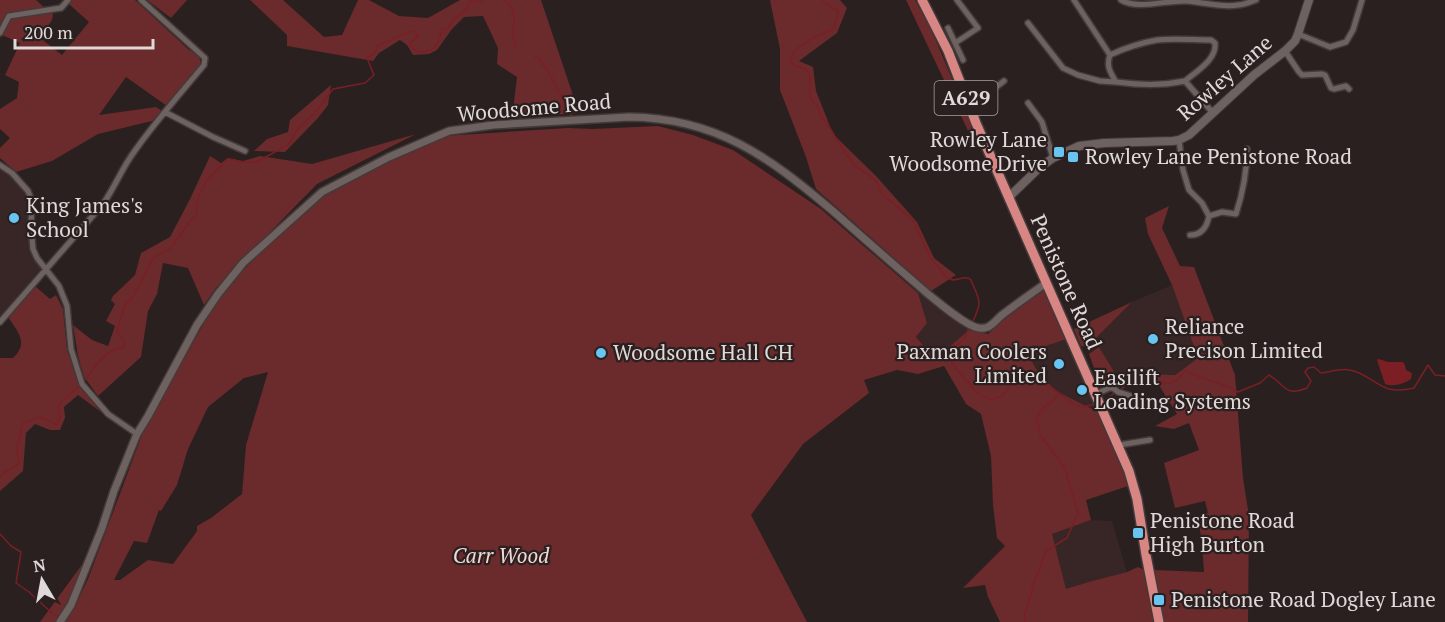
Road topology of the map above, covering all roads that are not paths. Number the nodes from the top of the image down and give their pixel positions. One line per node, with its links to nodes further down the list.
1 (68, 0): 12 (street)
2 (141, 0): 26 (street)
3 (922, 0): 24 (highway, Penistone Road / A629)
4 (957, 0): 14 (street)
5 (1074, 0): 16 (street)
6 (1121, 0): 7 (street)
7 (1255, 0)
8 (1309, 0): 13 (main road, Rowley Lane)
9 (1362, 0): 13 (street)
10 (1028, 23): 20 (street)
11 (948, 28): 14 (street)
12 (0, 33)
13 (1298, 34): 15 (main road, Rowley Lane)
14 (956, 44): 17 (street)
15 (1285, 51): 21 (street); 27 (main road, Rowley Lane)
16 (1110, 55): 19 (street); 20 (street)
17 (963, 60)
18 (1004, 81): 22 (street)
19 (1185, 81): 20 (street); 27 (street)
20 (1116, 82)
21 (1349, 89)
22 (987, 91): 23 (street); 24 (street)
23 (991, 98)
24 (966, 99): 33 (highway, Penistone Road / A629)
25 (1028, 103): 31 (street)
26 (165, 112): 30 (street); 36 (street)
27 (1213, 113): 28 (main road, Rowley Lane)
28 (1179, 140): 31 (main road, Rowley Lane); 34 (street)
29 (1247, 149): 34 (street)
30 (246, 151)
31 (1053, 158): 33 (main road, Rowley Lane)
32 (0, 165): 36 (street)
33 (1009, 197): 37 (highway, Penistone Road / A629)
34 (1209, 216): 35 (street)
35 (1190, 235)
36 (46, 270): 38 (street); 41 (street)
37 (1046, 283): 39 (highway, Penistone Road / A629); 41 (street, Woodsome Road)
38 (0, 322)
39 (1096, 394): 40 (street); 43 (highway, Penistone Road / A629)
40 (1134, 398)
41 (137, 434): 44 (street, Woodsome Road)
42 (1150, 440): 43 (street)
43 (1119, 446): 45 (highway, Penistone Road / A629)
44 (60, 622)
45 (1159, 622)

